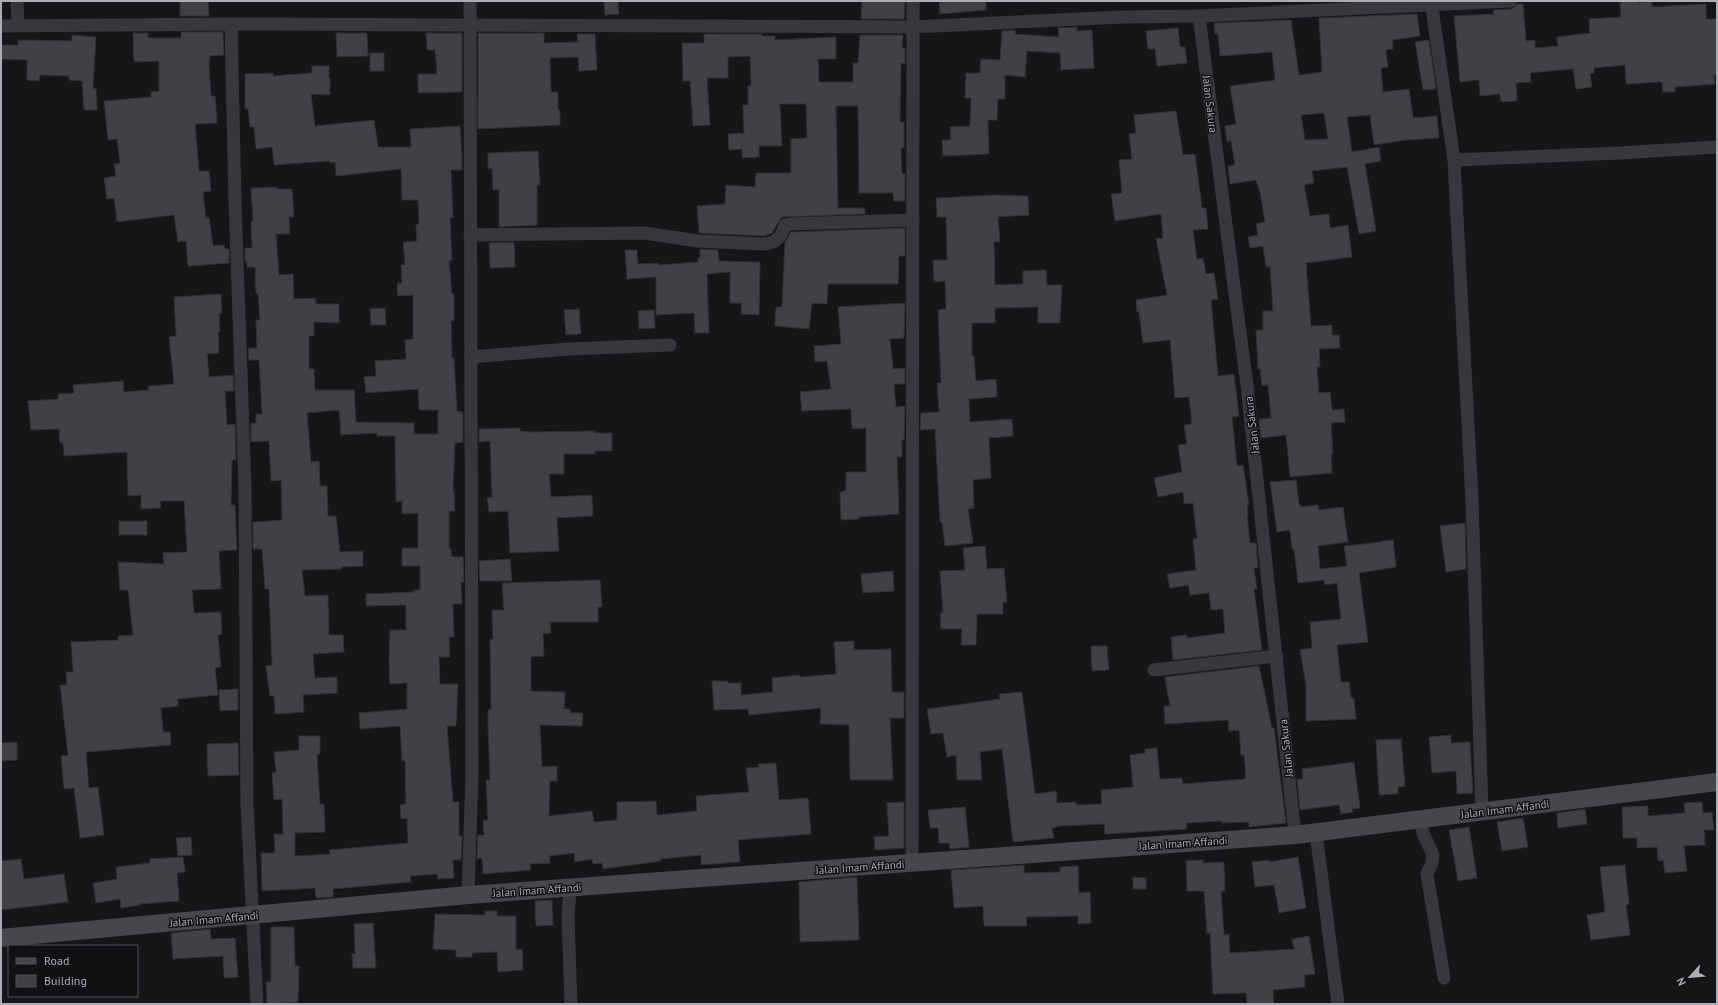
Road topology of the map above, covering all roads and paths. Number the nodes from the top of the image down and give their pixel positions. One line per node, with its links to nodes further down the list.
1 (17, 1): 10 (street)
2 (470, 1): 8 (street)
3 (913, 1): 11 (street)
4 (1511, 1): 5 (street)
5 (1432, 2): 6 (street); 13 (street)
6 (1198, 16): 11 (street); 18 (street, Jalan Sakura)
7 (231, 24): 8 (street); 10 (street); 28 (street)
8 (471, 25): 11 (street); 15 (street)
9 (1, 26): 10 (street)
10 (18, 26)
11 (913, 27): 14 (street)
12 (1717, 147): 13 (street)
13 (1454, 160): 21 (street)
14 (913, 220): 15 (street); 25 (street)
15 (470, 235): 17 (street)
16 (670, 344): 17 (street)
17 (471, 357): 27 (street)
18 (1277, 656): 19 (street); 24 (street, Jalan Sakura)
19 (1154, 670)
20 (1717, 782): 21 (street, Jalan Imam Affandi)
21 (1482, 812): 22 (street, Jalan Imam Affandi)
22 (1420, 820): 23 (street, Jalan Imam Affandi); 30 (street)
23 (1316, 833): 24 (street, Jalan Imam Affandi); 33 (street)
24 (1295, 835): 25 (street, Jalan Imam Affandi)
25 (912, 863): 26 (street, Jalan Imam Affandi)
26 (570, 888): 27 (street, Jalan Imam Affandi); 32 (street)
27 (468, 895): 28 (street, Jalan Imam Affandi)
28 (253, 915): 29 (street, Jalan Imam Affandi); 31 (street)
29 (1, 938)
30 (1444, 978)
31 (257, 1004)
32 (571, 1004)
33 (1338, 1004)

